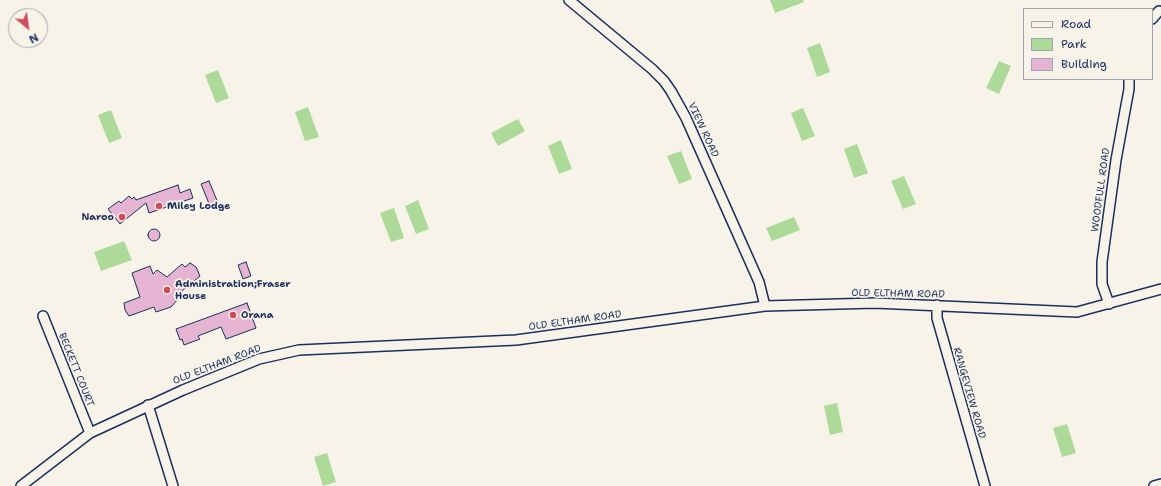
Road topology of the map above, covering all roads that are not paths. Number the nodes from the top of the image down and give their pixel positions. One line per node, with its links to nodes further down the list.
1 (569, 0): 8 (street, VIEW ROAD)
2 (1159, 11): 3 (street)
3 (1153, 18)
4 (1129, 80): 6 (street, WOODFULL ROAD)
5 (1161, 289): 6 (street, OLD ELTHAM ROAD)
6 (1109, 304): 7 (street, OLD ELTHAM ROAD)
7 (937, 305): 8 (street, OLD ELTHAM ROAD); 15 (street, RANGEVIEW ROAD)
8 (765, 306): 10 (street, OLD ELTHAM ROAD)
9 (43, 316): 11 (street, BECKETT COURT)
10 (148, 405): 11 (street, OLD ELTHAM ROAD); 14 (street)
11 (90, 433): 13 (street, OLD ELTHAM ROAD)
12 (1161, 484): 16 (street)
13 (22, 486)
14 (173, 486)
15 (985, 486)
16 (1154, 486)

